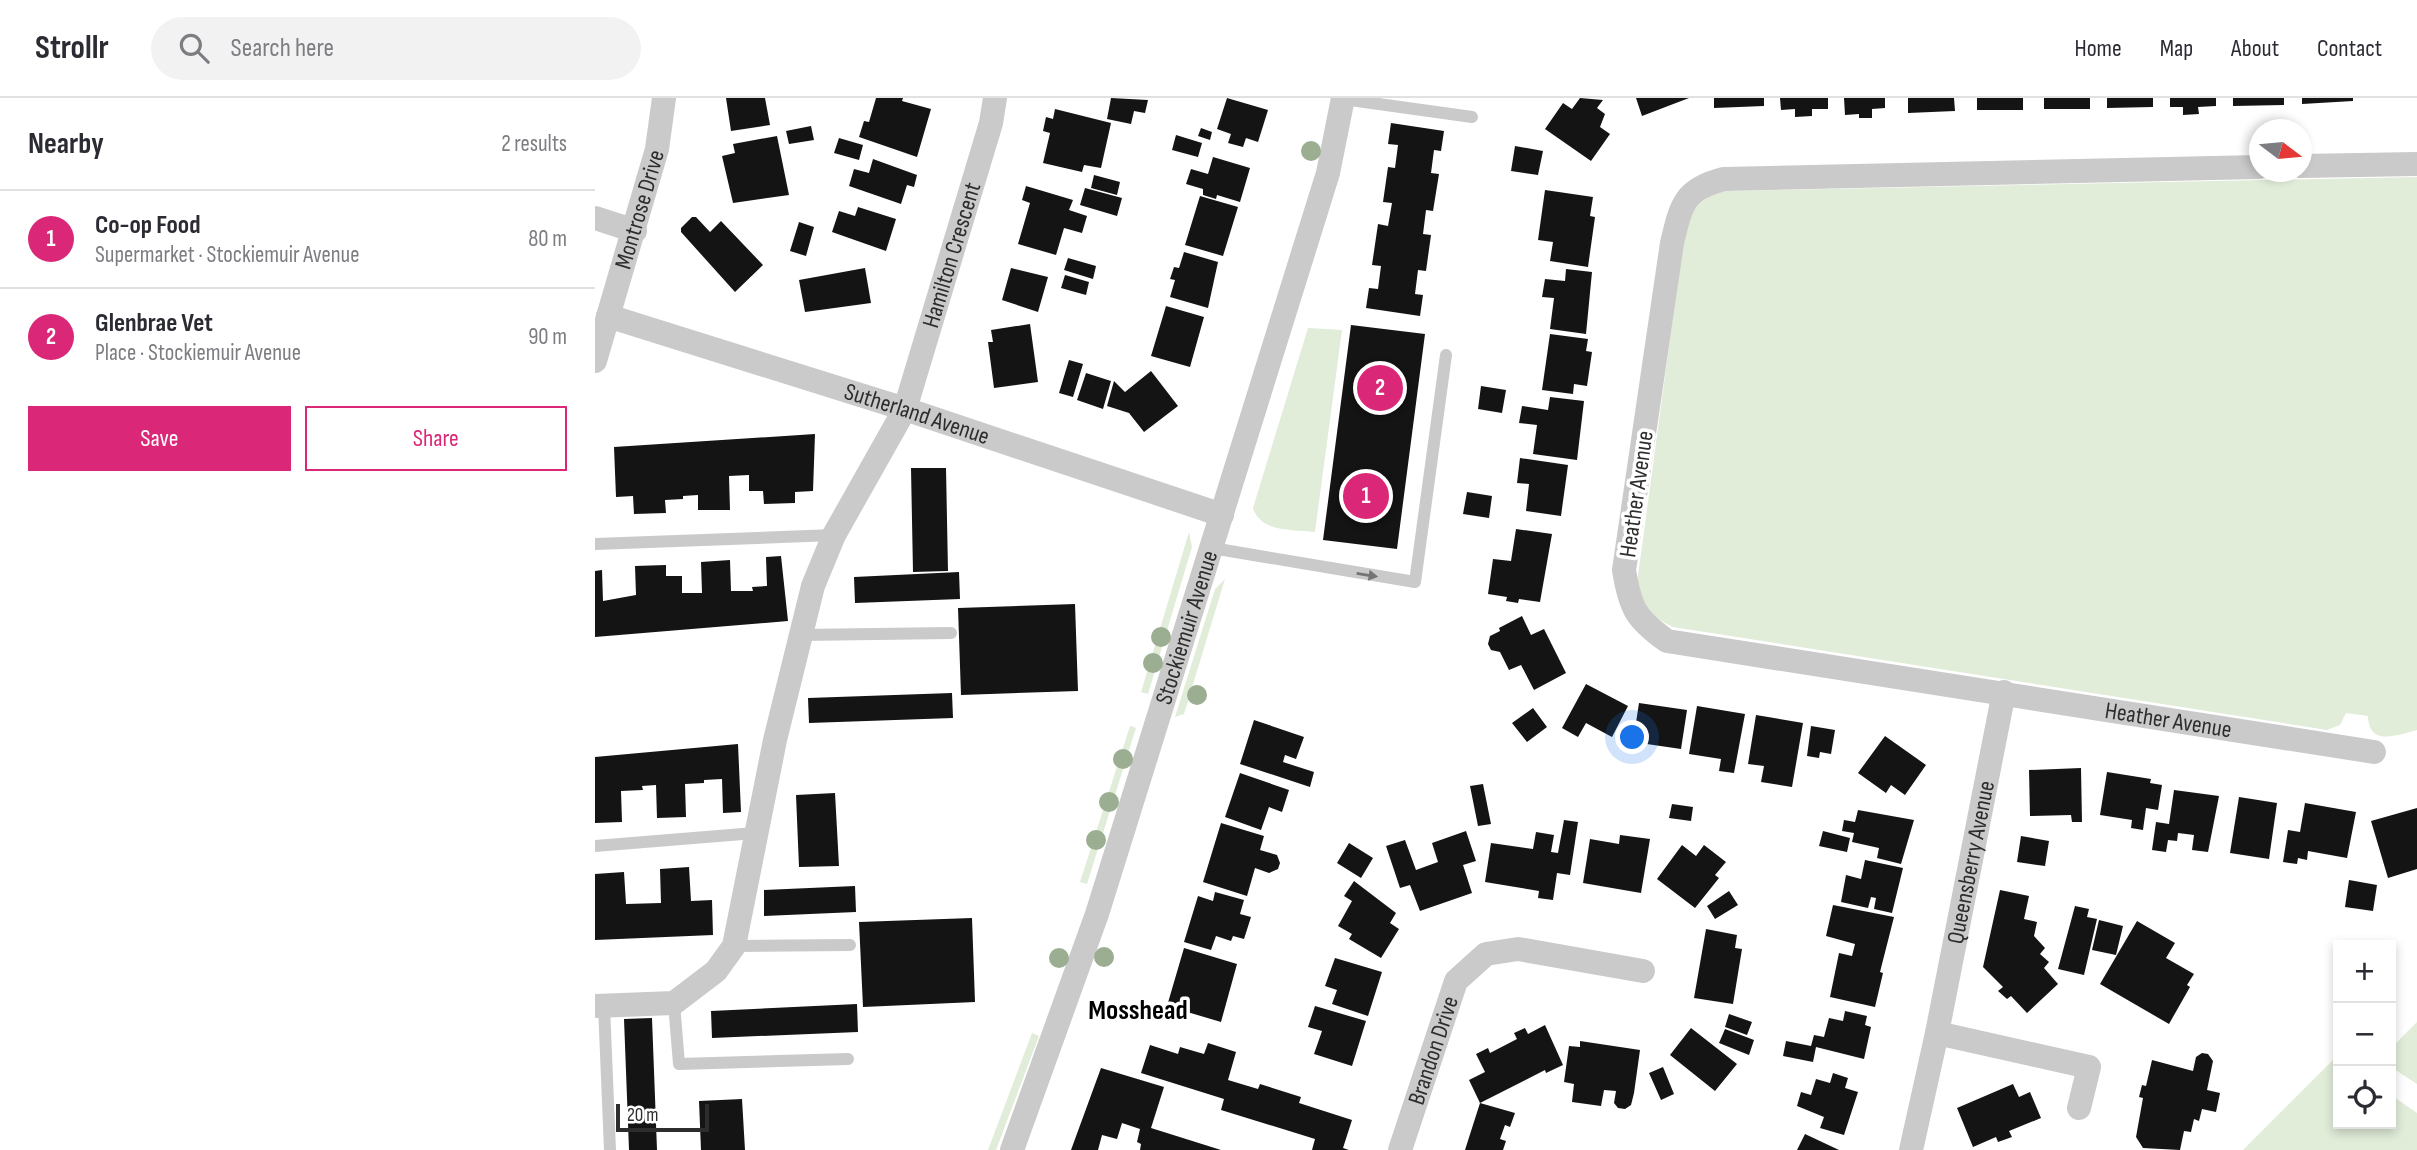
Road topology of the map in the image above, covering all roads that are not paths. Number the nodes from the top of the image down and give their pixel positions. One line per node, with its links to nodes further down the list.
1 (664, 98): 9 (street, Montrose Drive)
2 (995, 98): 13 (street, Hamilton Crescent)
3 (1343, 98): 4 (lane); 14 (street, Stockiemuir Avenue)
4 (1472, 117)
5 (2417, 163): 6 (street)
6 (2312, 166)
7 (2249, 167): 20 (street, Heather Avenue)
8 (595, 218): 9 (street)
9 (635, 231): 10 (street, Montrose Drive)
10 (608, 316): 12 (street, Montrose Drive); 13 (street, Sutherland Avenue)
11 (1446, 355): 17 (lane, one-way to 11)
12 (595, 361)
13 (905, 409): 14 (street, Sutherland Avenue); 15 (street, Hamilton Crescent)
14 (1222, 515): 17 (street, Stockiemuir Avenue)
15 (834, 536): 16 (lane); 19 (street, Hamilton Crescent)
16 (595, 544)
17 (1212, 548): 33 (street, Stockiemuir Avenue)
18 (951, 633): 19 (lane)
19 (800, 635): 22 (street, Hamilton Crescent)
20 (2004, 692): 21 (street, Heather Avenue); 29 (street, Queensberry Avenue)
21 (2374, 752)
22 (755, 833): 23 (lane); 25 (street, Hamilton Crescent)
23 (595, 846)
24 (850, 945): 25 (lane)
25 (734, 946): 27 (street)
26 (1643, 971): 34 (street, Brandon Drive)
27 (674, 1003): 28 (street); 30 (lane)
28 (600, 1006): 32 (lane)
29 (1937, 1033): 31 (street); 35 (street, Queensberry Avenue)
30 (848, 1059)
31 (2079, 1108)
32 (610, 1150)
33 (1012, 1150)
34 (1400, 1150)
35 (1911, 1150)

